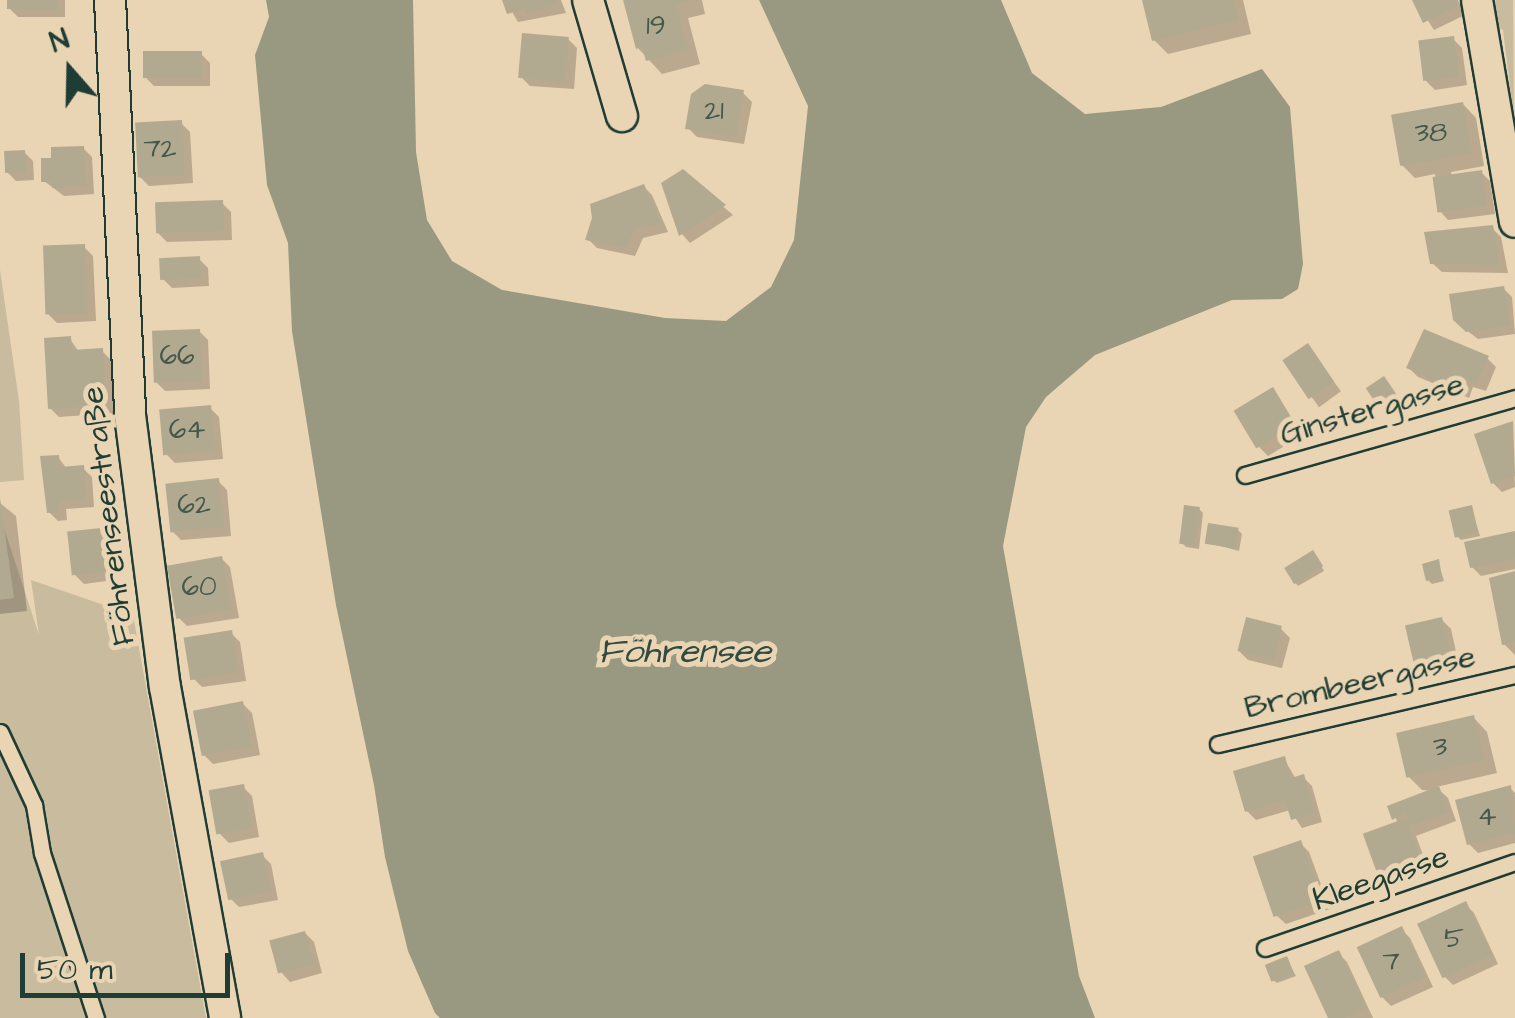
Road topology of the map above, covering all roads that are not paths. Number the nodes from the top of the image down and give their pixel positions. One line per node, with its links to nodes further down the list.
1 (110, 0): 14 (street, Föhrenseestraße)
2 (588, 0): 4 (street)
3 (1478, 0): 5 (street)
4 (622, 116)
5 (1515, 222)
6 (1515, 398): 7 (lane, Ginstergasse)
7 (1244, 476)
8 (1515, 675): 10 (lane, Brombeergasse)
9 (0, 732): 13 (lane)
10 (1218, 744)
11 (1515, 862): 12 (lane, Kleegasse)
12 (1265, 948)
13 (96, 1018)
14 (225, 1018)

